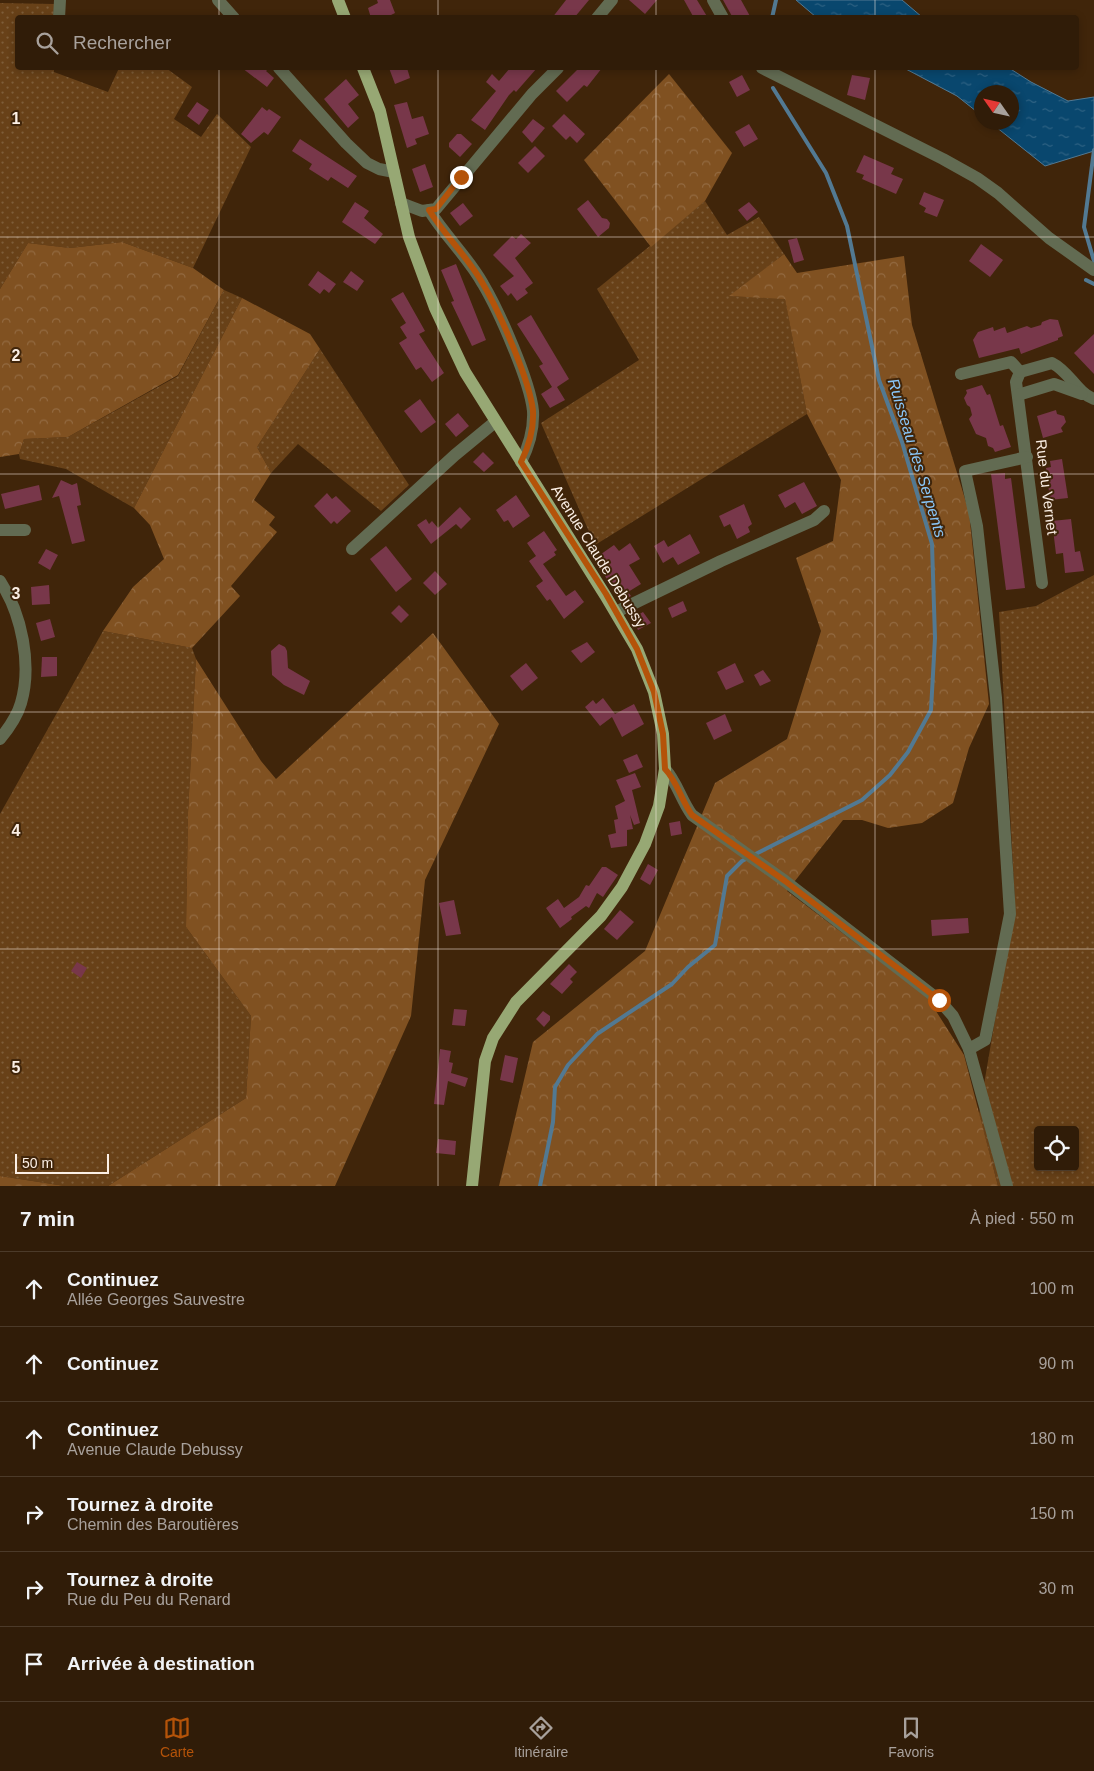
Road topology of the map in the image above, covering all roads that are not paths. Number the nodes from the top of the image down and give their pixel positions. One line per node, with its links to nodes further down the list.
1 (60, 0): 6 (street)
2 (218, 0): 7 (street)
3 (338, 0): 8 (main road)
4 (612, 0): 9 (street)
5 (713, 0): 10 (street)
6 (59, 15)
7 (231, 15)
8 (343, 15)
9 (600, 15)
10 (721, 15)
11 (281, 70): 15 (street)
12 (365, 70): 15 (main road, Avenue Claude Debussy)
13 (556, 70): 17 (street)
14 (766, 70): 18 (street)
15 (394, 172): 16 (main road, Avenue Claude Debussy)
16 (401, 203): 17 (street); 23 (main road, Avenue Claude Debussy)
17 (429, 210): 25 (street)
18 (1094, 270)
19 (1020, 372): 20 (street); 21 (street, Rue du Vernet); 22 (street)
20 (962, 374)
21 (1018, 395): 22 (street); 24 (street, Rue du Vernet)
22 (1089, 397)
23 (495, 422): 25 (main road, Avenue Claude Debussy); 29 (street)
24 (1027, 457): 31 (street, Rue du Vernet); 35 (street)
25 (521, 462): 32 (main road, Avenue Claude Debussy)
26 (824, 511): 32 (street)
27 (0, 530): 28 (street)
28 (25, 530)
29 (352, 549)
30 (0, 581): 33 (street)
31 (1042, 582)
32 (616, 612): 34 (main road, Avenue Claude Debussy)
33 (0, 739)
34 (665, 769): 35 (street); 36 (main road, Avenue Claude Debussy)
35 (969, 1049): 37 (street)
36 (472, 1186)
37 (1007, 1186)

